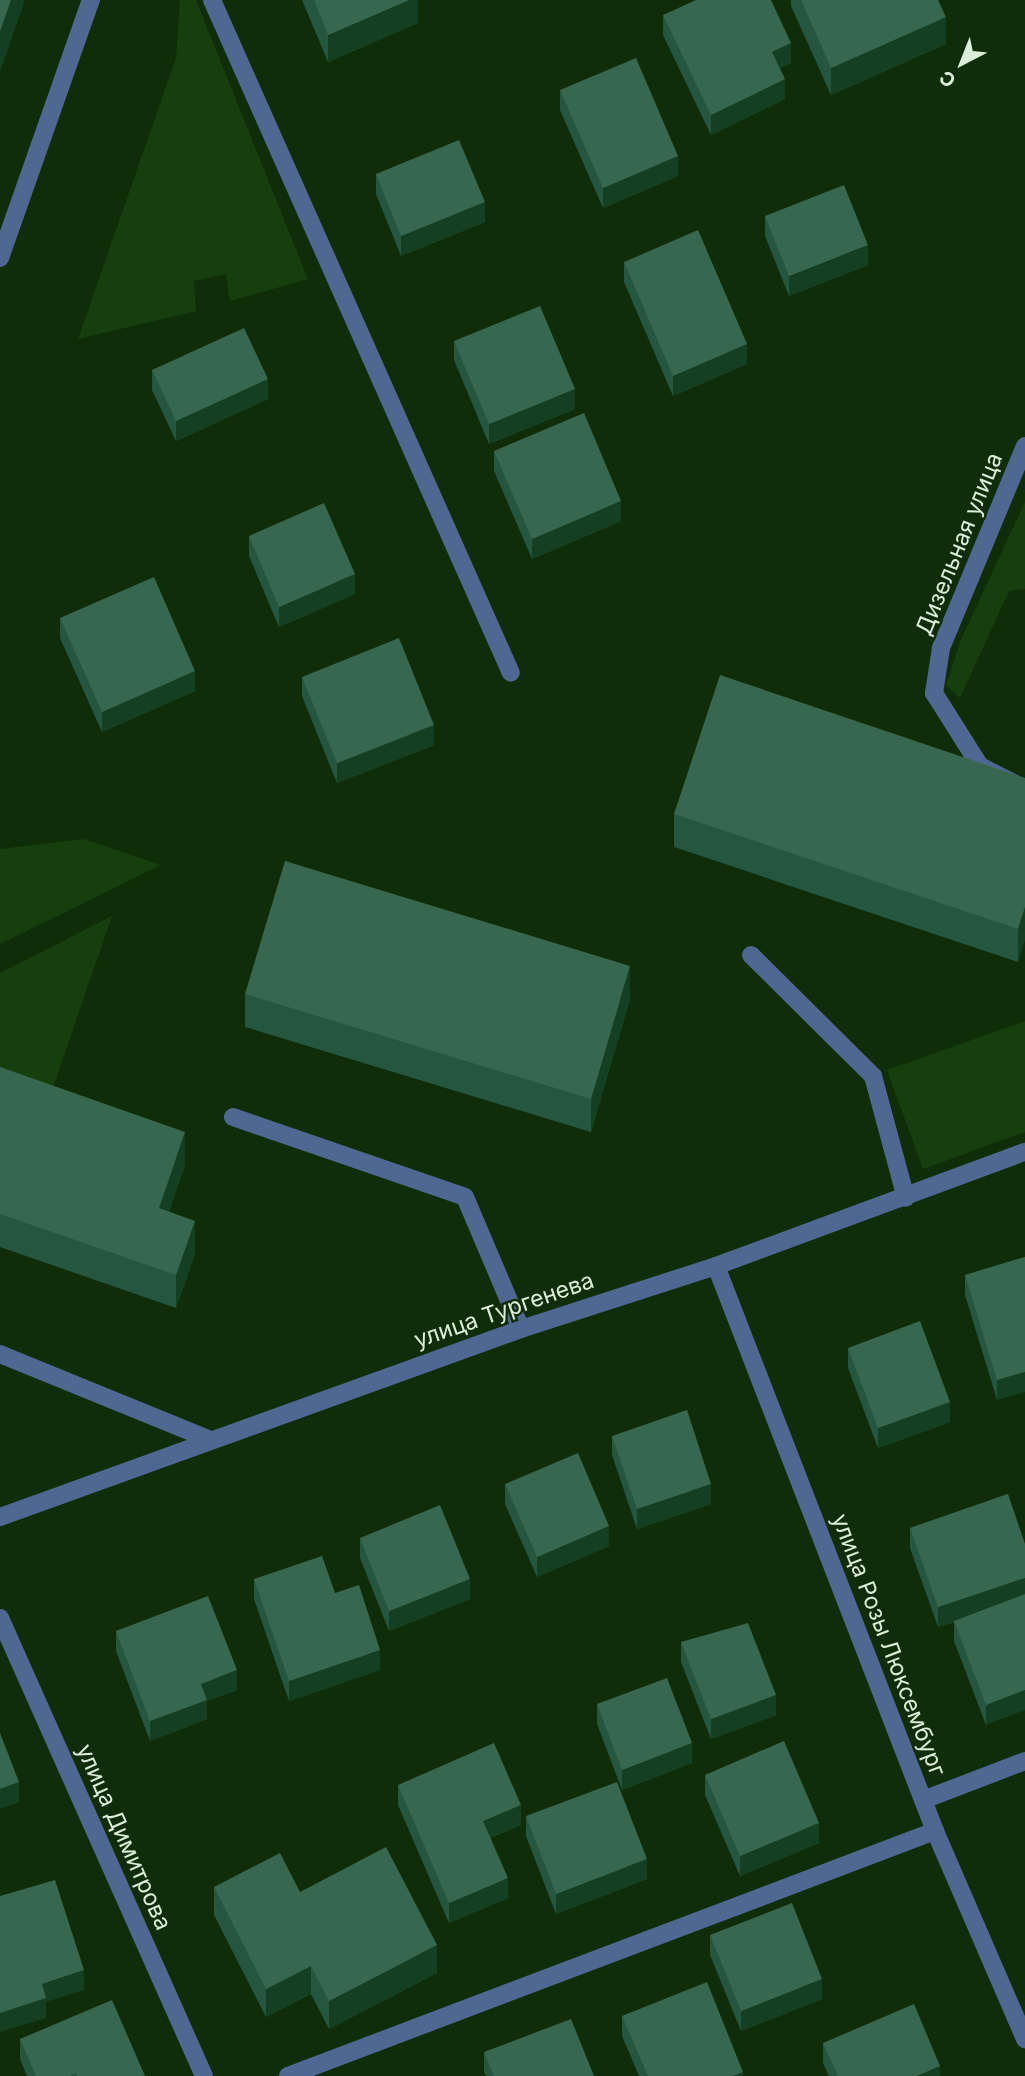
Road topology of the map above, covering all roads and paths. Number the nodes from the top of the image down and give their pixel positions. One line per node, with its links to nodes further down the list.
1 (91, 0): 3 (street)
2 (212, 0): 5 (street)
3 (0, 258)
4 (1025, 446): 6 (street, Дизельная улица)
5 (511, 673)
6 (1025, 789)
7 (751, 955): 10 (street)
8 (233, 1117): 12 (street)
9 (1025, 1152): 10 (street, улица Тургенева)
10 (906, 1198): 11 (street, улица Тургенева)
11 (716, 1266): 12 (street, улица Тургенева); 18 (street, улица Розы Люксембург)
12 (521, 1329): 14 (street, улица Тургенева)
13 (0, 1354): 14 (street)
14 (208, 1439): 15 (street, улица Тургенева)
15 (0, 1517)
16 (0, 1618): 21 (street, улица Димитрова)
17 (1025, 1761): 18 (street)
18 (923, 1800): 19 (street, улица Розы Люксембург)
19 (935, 1831): 20 (street, улица Розы Люксембург); 22 (street)
20 (1025, 2039)
21 (204, 2076)
22 (288, 2076)

